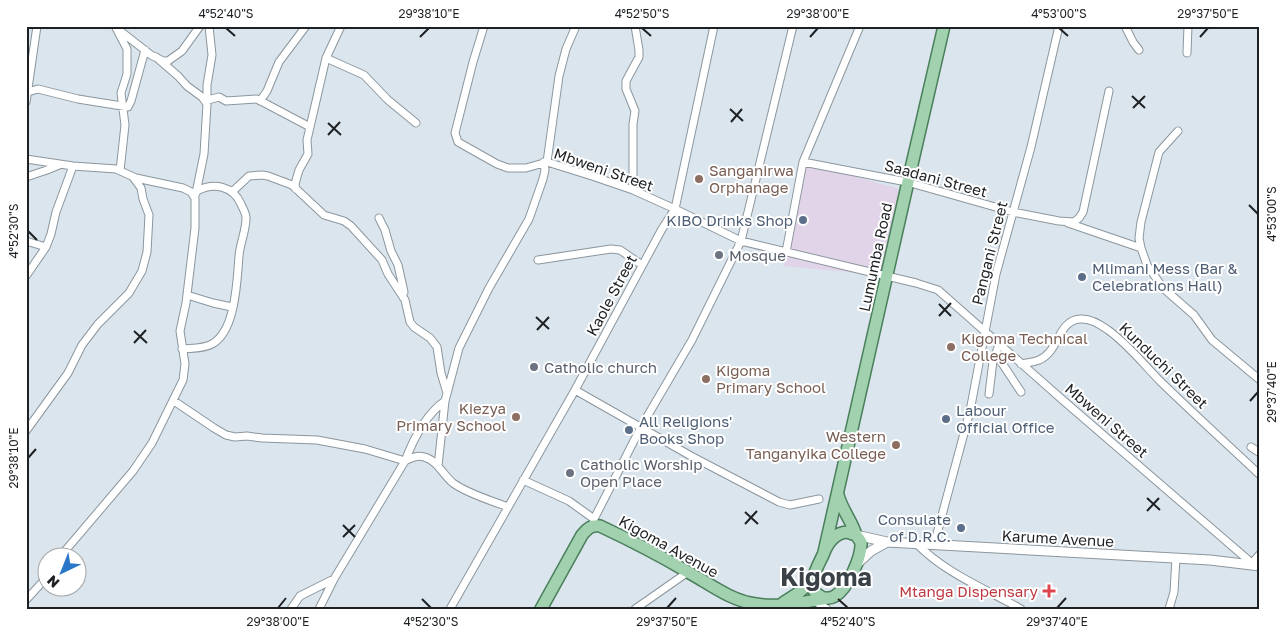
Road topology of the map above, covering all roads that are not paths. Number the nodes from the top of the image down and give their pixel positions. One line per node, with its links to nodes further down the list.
1 (37, 26): 22 (street)
2 (115, 26): 17 (street); 29 (street)
3 (200, 26): 20 (street)
4 (209, 26): 28 (street)
5 (306, 26): 26 (street)
6 (341, 26): 21 (street)
7 (484, 26): 34 (street, Mbweni Street)
8 (576, 26): 34 (street)
9 (635, 26): 43 (street)
10 (714, 26): 46 (street, Kaole Street)
11 (793, 26): 51 (street)
12 (860, 26): 35 (street)
13 (944, 26): 41 (main road, Lumumba Road)
14 (1059, 26): 47 (street, Pangani Street)
15 (1125, 26): 18 (street)
16 (1188, 26): 19 (street)
17 (144, 50): 20 (street); 29 (street)
18 (1139, 50)
19 (1187, 53)
20 (156, 57): 28 (street)
21 (326, 58): 30 (street); 31 (street)
22 (28, 80): 23 (street); 25 (street)
23 (38, 89): 25 (street); 29 (street)
24 (1109, 91): 49 (street, Saadani Street)
25 (28, 92): 27 (street)
26 (260, 101): 28 (street); 31 (street)
27 (26, 102)
28 (207, 102): 45 (street)
29 (124, 108): 38 (street)
30 (416, 122)
31 (310, 127): 42 (street)
32 (1178, 131): 53 (street)
33 (26, 159): 36 (street)
34 (546, 162): 43 (street, Mbweni Street); 70 (street)
35 (803, 162): 41 (street, Saadani Street); 54 (street)
36 (60, 164): 37 (street); 39 (street)
37 (73, 166): 38 (street); 52 (street)
38 (120, 170): 40 (street)
39 (26, 177)
40 (132, 177): 45 (street); 75 (street)
41 (907, 182): 47 (street, Saadani Street); 58 (main road, Lumumba Road)
42 (296, 189): 44 (street); 60 (street)
43 (633, 190): 46 (street, Mbweni Street)
44 (233, 192): 45 (street); 61 (street)
45 (196, 194): 59 (street)
46 (675, 209): 51 (street, Mbweni Street); 56 (street, Kaole Street)
47 (1013, 212): 49 (street, Saadani Street); 62 (street, Pangani Street)
48 (379, 218): 60 (street)
49 (1059, 220): 53 (street)
50 (26, 241): 52 (street)
51 (741, 241): 54 (street, Mbweni Street); 74 (street)
52 (46, 247): 57 (street)
53 (1140, 248): 67 (street)
54 (786, 252): 58 (street, Mbweni Street)
55 (538, 260): 56 (street)
56 (642, 265): 68 (street, Kaole Street)
57 (26, 276)
58 (886, 276): 62 (street, Mbweni Street); 82 (main road, Lumumba Road)
59 (187, 294): 61 (street); 64 (street)
60 (405, 300): 70 (street)
61 (232, 307): 64 (street)
62 (985, 332): 63 (street, Mbweni Street); 89 (street, Pangani Street)
63 (999, 345): 65 (street); 66 (street, Mbweni Street)
64 (182, 349): 72 (street)
65 (996, 354): 69 (street); 71 (street)
66 (1020, 364): 80 (street, Kunduchi Street); 95 (street, Mbweni Street)
67 (1260, 380)
68 (575, 390): 74 (street); 81 (street, Kaole Street)
69 (1021, 392)
70 (448, 393): 73 (street)
71 (989, 394)
72 (174, 401): 78 (street); 90 (street)
73 (445, 401): 78 (street); 79 (street)
74 (641, 427): 83 (street); 85 (street)
75 (26, 431)
76 (1251, 447): 77 (street)
77 (1260, 453)
78 (405, 461): 79 (street); 97 (street)
79 (438, 466): 84 (street)
80 (1260, 475)
81 (523, 480): 84 (street, Kaole Street); 85 (street)
82 (838, 495): 86 (main road); 91 (main road, Lumumba Road)
83 (819, 499)
84 (508, 507): 105 (street, Kaole Street)
85 (594, 522): 96 (main road, Kigoma Avenue); 106 (main road)
86 (856, 535): 87 (street, Karume Avenue); 91 (main road); 94 (main road)
87 (887, 542): 88 (street, Karume Avenue); 94 (street)
88 (917, 544): 89 (street, Karume Avenue); 108 (street)
89 (934, 545): 93 (street, Karume Avenue)
90 (68, 548)
91 (824, 552): 98 (main road)
92 (1260, 554): 95 (street)
93 (1176, 558): 95 (street, Karume Avenue); 109 (street)
94 (856, 565): 102 (main road)
95 (1256, 565)
96 (688, 572): 101 (main road, Kigoma Avenue); 107 (street)
97 (334, 579): 103 (street); 104 (street)
98 (813, 580): 101 (main road); 102 (main road)
99 (38, 587): 100 (street)
100 (26, 600)
101 (781, 604): 102 (main road, Kigoma Avenue)
102 (828, 604)
103 (291, 609)
104 (319, 609)
105 (450, 609)
106 (541, 609)
107 (635, 609)
108 (1021, 609)
109 (1170, 609)

